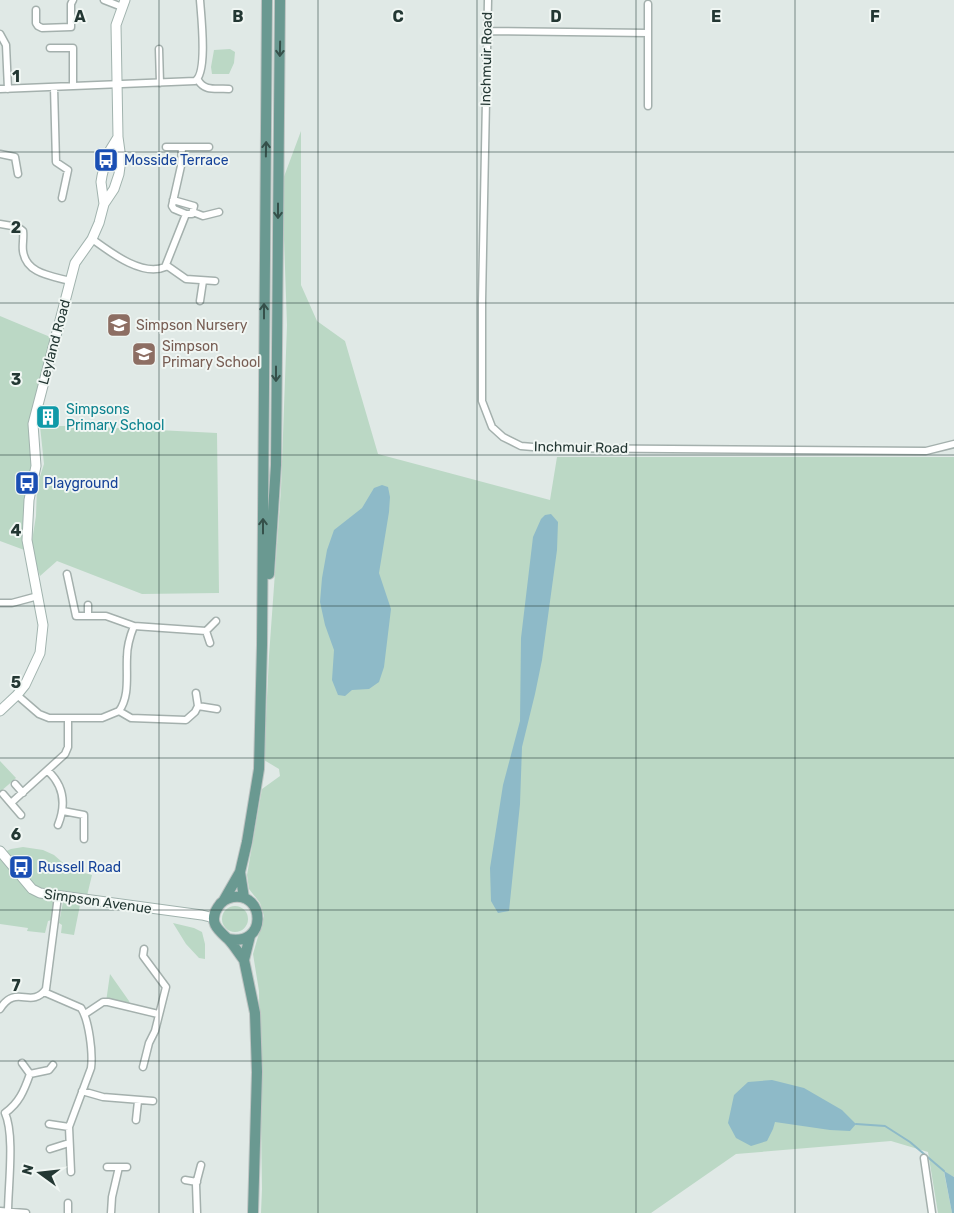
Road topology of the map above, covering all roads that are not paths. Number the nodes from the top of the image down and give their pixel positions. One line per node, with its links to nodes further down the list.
1 (73, 0): 9 (street)
2 (104, 0): 7 (street)
3 (200, 0): 15 (street)
4 (267, 0): 52 (main road, one-way to 4)
5 (280, 0): 52 (main road, one-way to 52)
6 (488, 0): 10 (street, Inchmuir Road)
7 (124, 4): 17 (street, Leyland Road)
8 (648, 4): 11 (street)
9 (36, 10)
10 (487, 31): 11 (street); 42 (street, Inchmuir Road)
11 (648, 33): 23 (street)
12 (0, 34): 21 (street)
13 (50, 48): 18 (street)
14 (159, 49): 16 (street)
15 (198, 80): 16 (street); 22 (street)
16 (160, 83): 17 (street)
17 (118, 85): 18 (street); 24 (street, Leyland Road)
18 (73, 86): 19 (street)
19 (54, 87): 21 (street); 30 (street)
20 (0, 89): 21 (street)
21 (8, 89)
22 (229, 89)
23 (648, 106)
24 (118, 137): 32 (street, Leyland Road); 32 (street, Leyland Road)
25 (166, 147): 26 (street)
26 (182, 147): 27 (street); 31 (street)
27 (209, 147)
28 (0, 154): 29 (street)
29 (18, 174)
30 (62, 198)
31 (173, 200): 34 (street); 34 (street)
32 (104, 204): 36 (street, Leyland Road)
33 (219, 212): 34 (street)
34 (189, 213): 37 (street)
35 (0, 224): 38 (street)
36 (92, 240): 37 (street); 38 (street, Leyland Road)
37 (166, 265): 39 (street)
38 (70, 281): 44 (street, Leyland Road)
39 (203, 281): 40 (street); 41 (street)
40 (215, 281)
41 (200, 301)
42 (954, 444)
43 (67, 574): 47 (street)
44 (38, 596): 45 (street); 54 (street, Leyland Road)
45 (0, 603)
46 (88, 605): 47 (street)
47 (88, 616): 49 (street)
48 (216, 621): 50 (street)
49 (134, 626): 50 (street); 58 (street)
50 (206, 631): 51 (street)
51 (210, 644)
52 (262, 645): 70 (main road)
53 (196, 693): 55 (street)
54 (17, 695): 57 (street, Leyland Road); 59 (street)
55 (198, 706): 56 (street); 58 (street)
56 (217, 709)
57 (0, 711)
58 (118, 711): 59 (street)
59 (68, 718): 60 (street)
60 (48, 771): 62 (street); 65 (street)
61 (15, 784): 62 (street)
62 (23, 793): 64 (street)
63 (3, 794): 64 (street)
64 (11, 803): 66 (street)
65 (63, 811): 67 (street); 68 (street)
66 (21, 815)
67 (58, 825)
68 (84, 839)
69 (0, 851): 71 (street, Simpson Avenue)
70 (240, 872): 72 (main road); 73 (main road)
71 (58, 896): 74 (street, Simpson Avenue); 79 (street)
72 (244, 898): 73 (main road); 75 (main road)
73 (224, 900): 74 (main road)
74 (214, 918): 76 (main road)
75 (250, 936): 76 (main road); 78 (main road)
76 (228, 939): 78 (main road)
77 (144, 949): 82 (street)
78 (244, 960): 111 (main road)
79 (44, 992): 80 (street); 81 (street)
80 (0, 1008)
81 (85, 1014): 82 (street); 87 (street)
82 (158, 1014): 85 (street)
83 (22, 1063): 86 (street)
84 (53, 1065): 86 (street)
85 (143, 1068)
86 (30, 1074): 90 (street)
87 (82, 1091): 88 (street); 93 (street)
88 (138, 1101): 89 (street); 91 (street)
89 (153, 1101)
90 (2, 1112): 106 (street)
91 (136, 1120)
92 (49, 1124): 93 (street)
93 (69, 1127): 94 (street)
94 (69, 1143): 95 (street); 101 (street)
95 (50, 1149)
96 (924, 1158): 112 (street)
97 (201, 1165): 103 (street)
98 (107, 1167): 99 (street)
99 (119, 1167): 100 (street); 109 (street)
100 (127, 1167)
101 (71, 1172)
102 (185, 1180): 103 (street)
103 (197, 1182): 110 (street)
104 (68, 1203): 108 (street)
105 (0, 1211): 106 (street)
106 (8, 1212): 107 (street)
107 (26, 1213)
108 (68, 1213)
109 (111, 1213)
110 (197, 1213)
111 (254, 1213)
112 (932, 1213)

